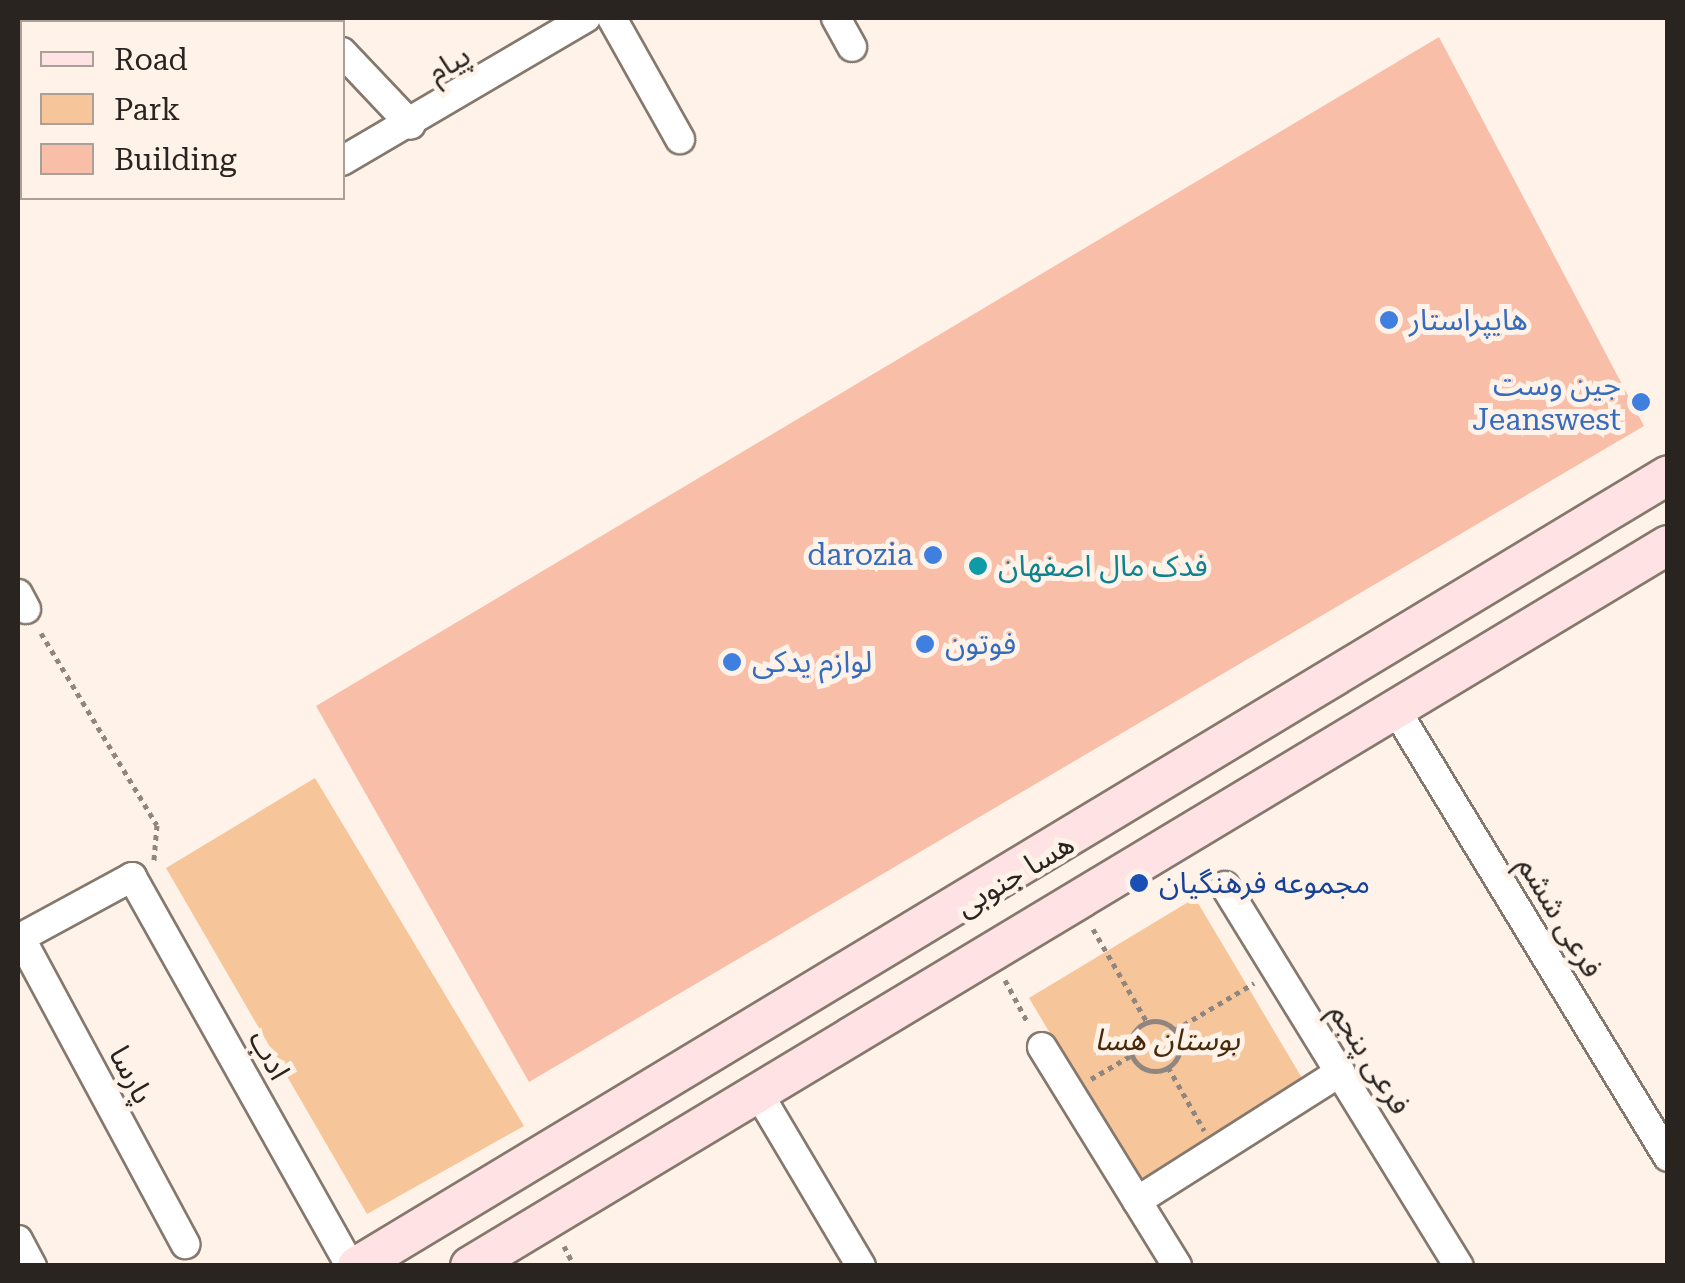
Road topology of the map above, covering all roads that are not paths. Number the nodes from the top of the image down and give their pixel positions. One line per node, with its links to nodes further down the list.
1 (586, 18): 6 (street, پیام)
2 (612, 18): 7 (street)
3 (836, 18): 4 (street)
4 (852, 48)
5 (345, 55): 6 (street)
6 (411, 125): 8 (street, پیام)
7 (680, 138)
8 (345, 158)
9 (1668, 475): 13 (main road, هسا جنوبی)
10 (1668, 545): 11 (main road, هسا جنوبی)
11 (1396, 710): 15 (main road, هسا جنوبی); 19 (street, فرعی ششم)
12 (1224, 886): 17 (street, فرعی پنجم)
13 (980, 897): 15 (main road); 24 (main road, هسا جنوبی)
14 (19, 938): 22 (street, پارسا); 24 (street, ادب)
15 (1000, 950): 18 (main road, هسا جنوبی)
16 (1042, 1048): 20 (street)
17 (1340, 1072): 20 (street); 28 (street, فرعی پنجم)
18 (760, 1096): 25 (main road, هسا جنوبی); 26 (street)
19 (1668, 1157)
20 (1137, 1201): 27 (street)
21 (18, 1240): 23 (street)
22 (185, 1244)
23 (32, 1266)
24 (353, 1266)
25 (470, 1266)
26 (861, 1266)
27 (1177, 1266)
28 (1459, 1266)

